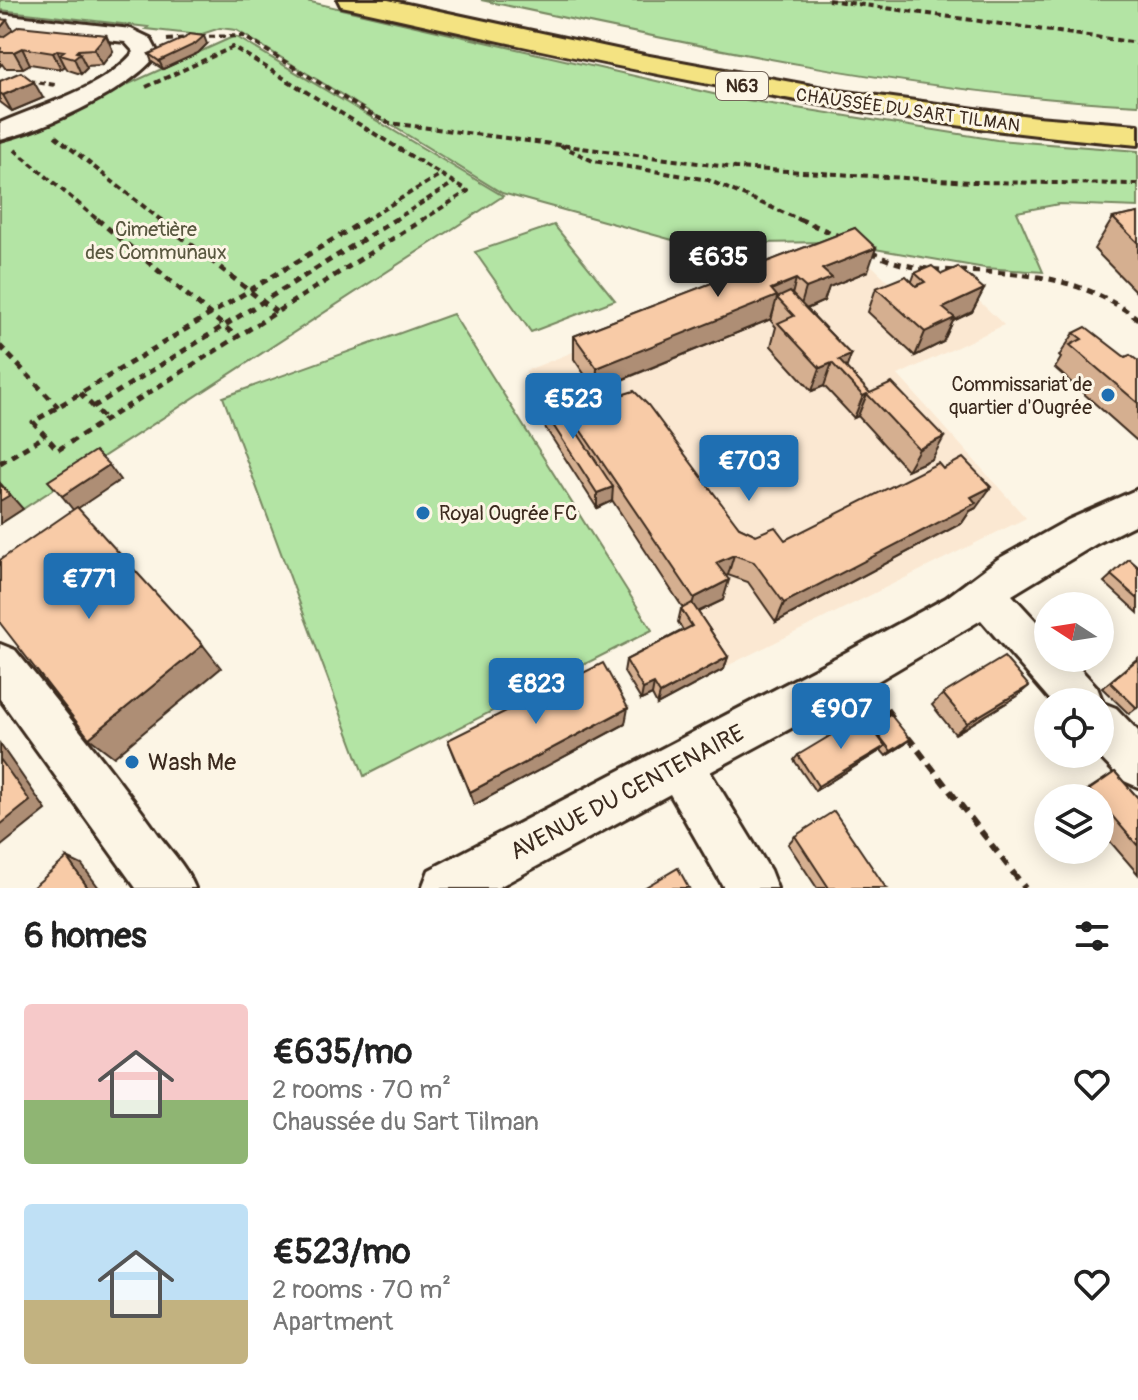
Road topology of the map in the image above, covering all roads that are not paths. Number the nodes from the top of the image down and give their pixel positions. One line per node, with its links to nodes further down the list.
1 (351, 0): 5 (highway, CHAUSSÉE DU SART TILMAN / N63)
2 (418, 0): 4 (highway, CHAUSSÉE DU SART TILMAN / N63)
3 (0, 21): 6 (street)
4 (1138, 118)
5 (1138, 135)
6 (6, 140)
7 (1134, 513): 8 (street, AVENUE DU CENTENAIRE)
8 (983, 592): 10 (street); 13 (street, AVENUE DU CENTENAIRE)
9 (0, 664): 14 (street)
10 (1069, 688)
11 (1114, 739): 12 (street)
12 (1138, 764)
13 (680, 766): 15 (street, AVENUE DU CENTENAIRE); 16 (street)
14 (170, 888)
15 (447, 888)
16 (752, 888)

